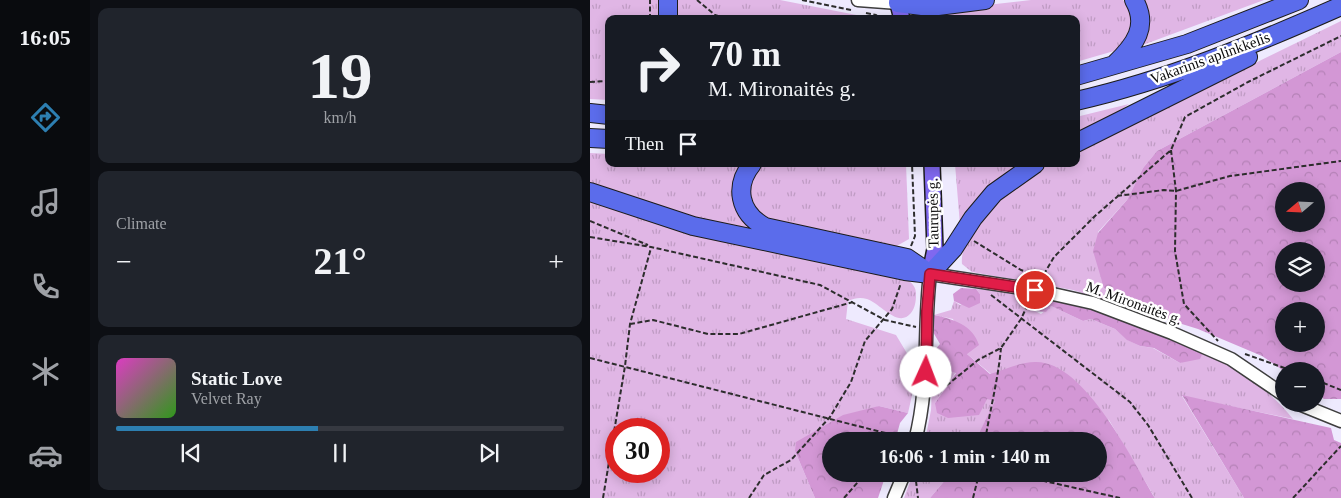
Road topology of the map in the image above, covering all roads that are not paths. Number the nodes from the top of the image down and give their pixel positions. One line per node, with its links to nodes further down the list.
1 (668, 0): 8 (highway)
2 (858, 0): 6 (street)
3 (985, 0): 6 (highway)
4 (1134, 0): 10 (highway)
5 (1299, 0): 10 (highway, Vakarinis aplinkkelis)
6 (902, 6)
7 (1341, 6): 9 (highway, Vakarinis aplinkkelis)
8 (668, 15)
9 (1294, 27): 12 (highway, Vakarinis aplinkkelis); 17 (highway)
10 (1114, 65): 11 (highway, Vakarinis aplinkkelis)
11 (1080, 75)
12 (1080, 101)
13 (590, 113): 14 (highway)
14 (605, 115)
15 (590, 138): 16 (highway)
16 (605, 139)
17 (1080, 141)
18 (750, 167): 22 (highway)
19 (932, 167): 23 (main road, Taurupės g.)
20 (1030, 167): 23 (highway)
21 (590, 192): 22 (highway)
22 (906, 264): 23 (highway)
23 (930, 274): 24 (street, M. Mironaitės g.); 27 (street, Taurupės g.)
24 (1275, 389)
25 (1319, 412): 26 (street)
26 (1341, 421)
27 (917, 432)
28 (901, 482): 29 (street)
29 (894, 498)

